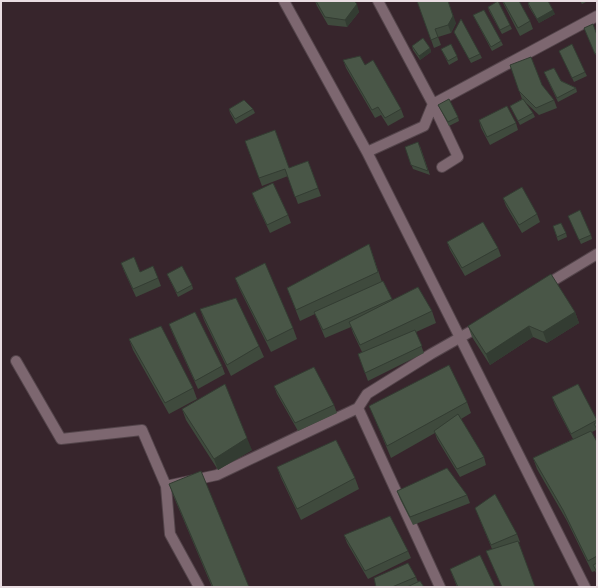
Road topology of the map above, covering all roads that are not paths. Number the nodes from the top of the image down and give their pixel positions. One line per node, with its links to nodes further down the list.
1 (284, 1): 5 (street)
2 (378, 1): 4 (street)
3 (597, 16): 4 (street)
4 (434, 104): 5 (street); 6 (street)
5 (367, 152): 10 (street)
6 (442, 167)
7 (597, 254): 8 (street)
8 (538, 290)
9 (493, 318): 10 (street)
10 (460, 339): 12 (street); 16 (street)
11 (16, 361): 13 (street)
12 (358, 408): 13 (street); 15 (street)
13 (166, 486): 14 (street)
14 (200, 587)
15 (440, 587)
16 (585, 587)

